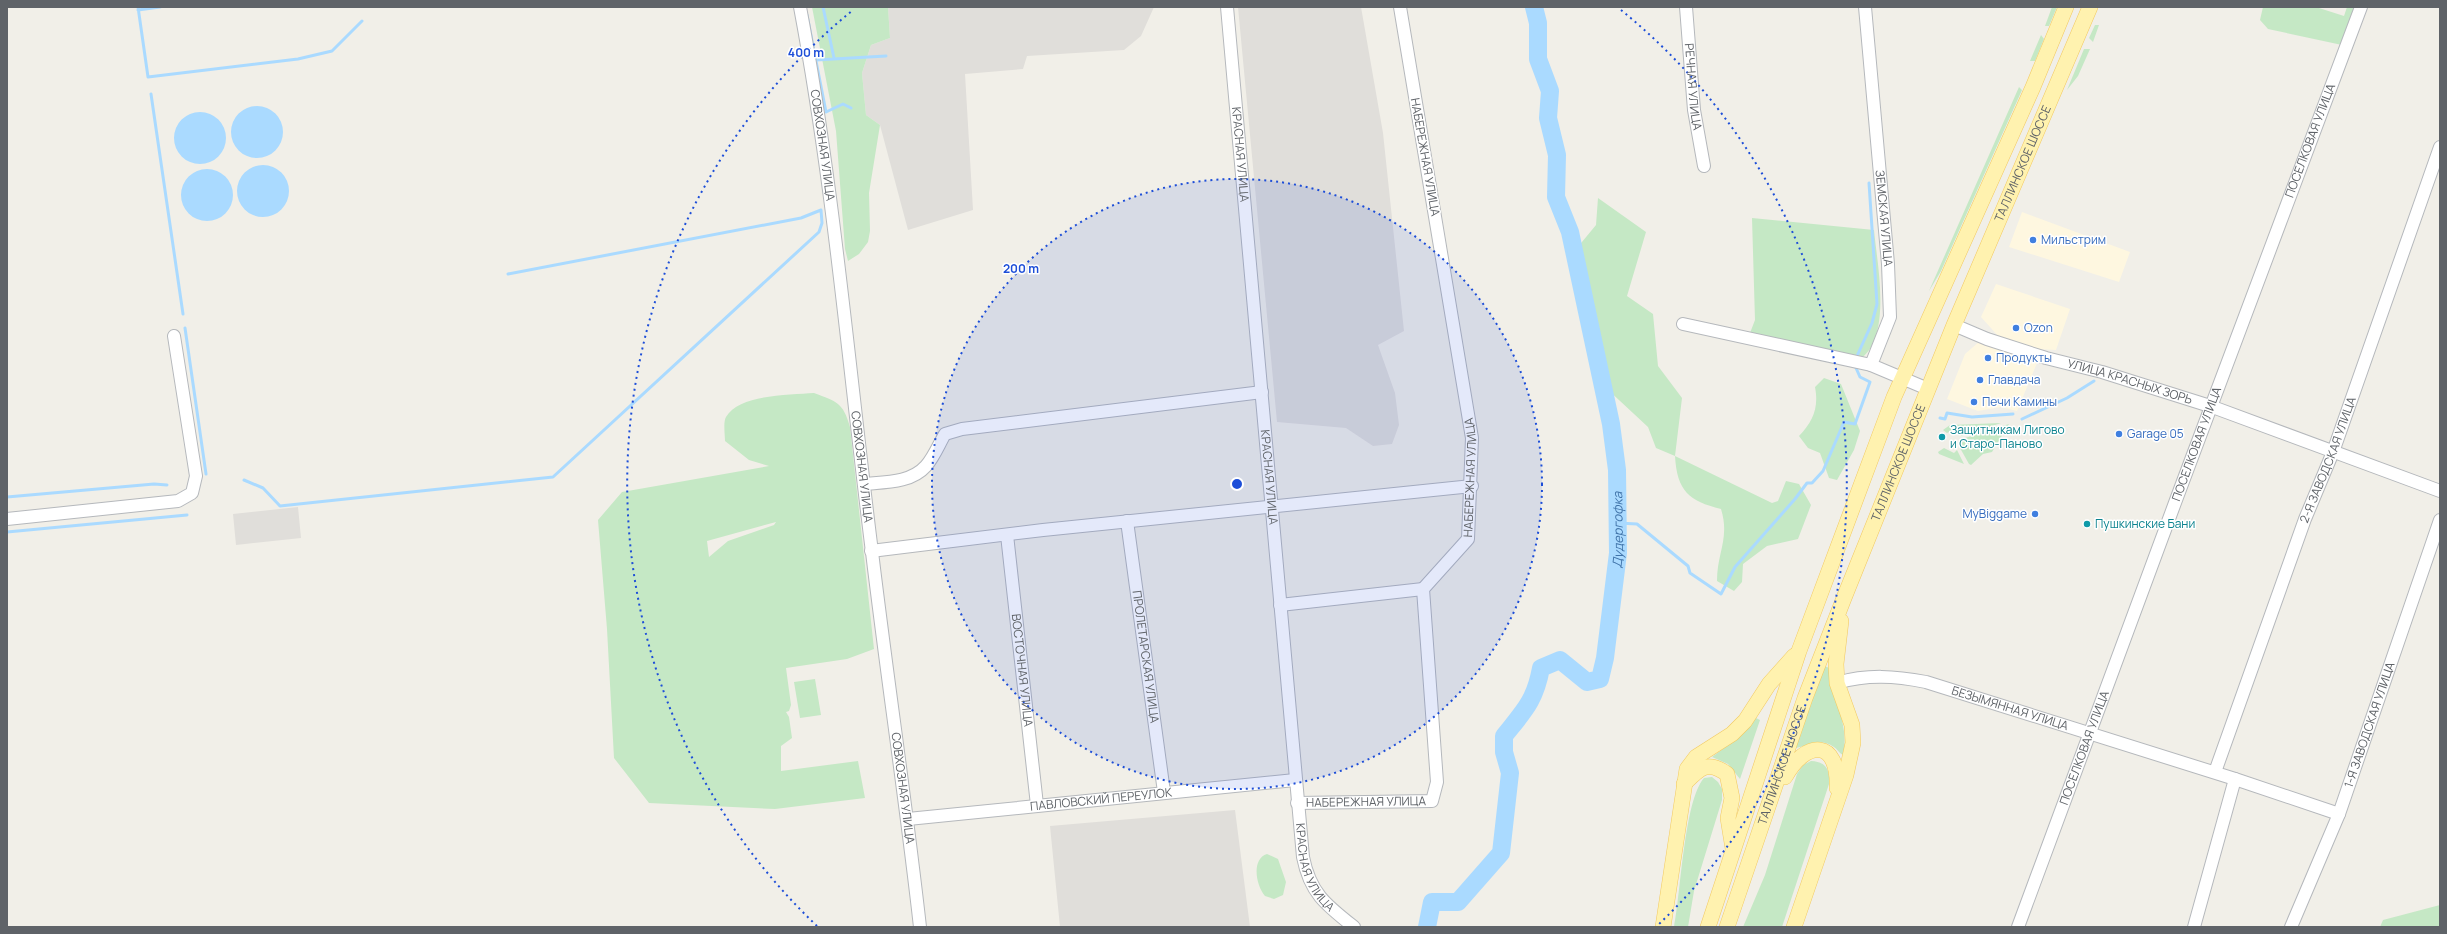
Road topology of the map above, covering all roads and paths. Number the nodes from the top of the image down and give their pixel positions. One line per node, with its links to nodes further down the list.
1 (800, 7): 20 (street, СОВХОЗНАЯ УЛИЦА)
2 (1227, 7): 17 (street, КРАСНАЯ УЛИЦА)
3 (1400, 7): 21 (street, НАБЕРЕЖНАЯ УЛИЦА)
4 (1686, 7): 10 (street, РЕЧНАЯ УЛИЦА)
5 (1865, 7): 14 (street, ЗЕМСКАЯ УЛИЦА)
6 (2066, 7): 15 (main road, ТАЛЛИНСКОЕ ШОССЕ)
7 (2090, 7): 12 (main road, ТАЛЛИНСКОЕ ШОССЕ)
8 (2361, 7): 18 (street, ПОСЕЛКОВАЯ УЛИЦА)
9 (2440, 147): 19 (street, 2-Я ЗАВОДСКАЯ УЛИЦА)
10 (1704, 166)
11 (1683, 324): 14 (street)
12 (1954, 325): 16 (main road, ТАЛЛИНСКОЕ ШОССЕ); 18 (street, УЛИЦА КРАСНЫХ ЗОРЬ)
13 (174, 336): 24 (street)
14 (1871, 365): 15 (street)
15 (1902, 378): 16 (street); 32 (main road, ТАЛЛИНСКОЕ ШОССЕ)
16 (1928, 389): 30 (main road, ТАЛЛИНСКОЕ ШОССЕ)
17 (1262, 392): 20 (street); 23 (street, КРАСНАЯ УЛИЦА)
18 (2210, 406): 19 (street, УЛИЦА КРАСНЫХ ЗОРЬ); 34 (street, ПОСЕЛКОВАЯ УЛИЦА)
19 (2333, 452): 22 (street, УЛИЦА КРАСНЫХ ЗОРЬ); 35 (street, 2-Я ЗАВОДСКАЯ УЛИЦА)
20 (864, 484): 28 (street, СОВХОЗНАЯ УЛИЦА)
21 (1472, 486): 23 (street); 29 (street, НАБЕРЕЖНАЯ УЛИЦА)
22 (2440, 491)
23 (1273, 507): 26 (street); 31 (street, КРАСНАЯ УЛИЦА)
24 (7, 519)
25 (2440, 520): 44 (street, 1-Я ЗАВОДСКАЯ УЛИЦА)
26 (1127, 521): 27 (street); 39 (street, ПРОЛЕТАРСКАЯ УЛИЦА)
27 (1007, 535): 28 (street); 42 (street, ВОСТОЧНАЯ УЛИЦА)
28 (872, 551): 45 (street, СОВХОЗНАЯ УЛИЦА)
29 (1423, 589): 31 (street); 41 (street, НАБЕРЕЖНАЯ УЛИЦА)
30 (1844, 598): 33 (main road); 43 (main road, ТАЛЛИНСКОЕ ШОССЕ)
31 (1280, 605): 37 (street, КРАСНАЯ УЛИЦА)
32 (1799, 651): 38 (main road); 46 (main road, ТАЛЛИНСКОЕ ШОССЕ)
33 (1837, 683): 34 (street, БЕЗЫМЯННАЯ УЛИЦА); 40 (main road)
34 (2091, 734): 35 (street, БЕЗЫМЯННАЯ УЛИЦА); 53 (street, ПОСЕЛКОВАЯ УЛИЦА)
35 (2215, 772): 36 (street, БЕЗЫМЯННАЯ УЛИЦА)
36 (2235, 779): 44 (street, БЕЗЫМЯННАЯ УЛИЦА); 54 (street)
37 (1295, 780): 39 (street, ПАВЛОВСКИЙ ПЕРЕУЛОК); 41 (street, КРАСНАЯ УЛИЦА)
38 (1684, 785): 46 (main road); 49 (main road)
39 (1164, 792): 42 (street, ПАВЛОВСКИЙ ПЕРЕУЛОК)
40 (1837, 796): 43 (main road); 52 (main road)
41 (1297, 803): 48 (street, КРАСНАЯ УЛИЦА)
42 (1037, 805): 45 (street, ПАВЛОВСКИЙ ПЕРЕУЛОК)
43 (1768, 805): 51 (main road, ТАЛЛИНСКОЕ ШОССЕ)
44 (2339, 814): 55 (street, 1-Я ЗАВОДСКАЯ УЛИЦА)
45 (908, 819): 47 (street, СОВХОЗНАЯ УЛИЦА)
46 (1734, 852): 50 (main road, ТАЛЛИНСКОЕ ШОССЕ)
47 (920, 927)
48 (1354, 927)
49 (1663, 927)
50 (1708, 927)
51 (1727, 927)
52 (1794, 927)
53 (2018, 927)
54 (2194, 927)
55 (2291, 927)

